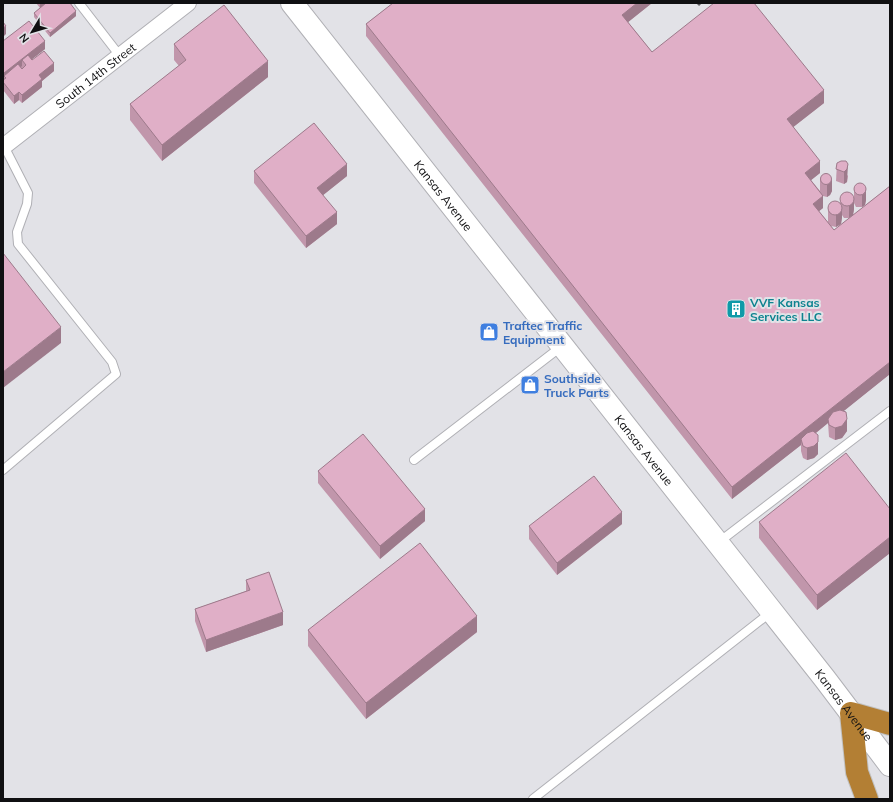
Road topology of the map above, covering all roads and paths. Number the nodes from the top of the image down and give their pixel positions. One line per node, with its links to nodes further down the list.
1 (80, 3): 4 (lane)
2 (188, 3): 4 (street, South 14th Street)
3 (292, 3): 6 (main road, Kansas Avenue)
4 (120, 56): 5 (street, South 14th Street)
5 (3, 146): 9 (lane)
6 (563, 346): 8 (lane); 10 (main road, Kansas Avenue)
7 (890, 411): 10 (lane)
8 (414, 460)
9 (3, 470)
10 (718, 543): 11 (main road, Kansas Avenue)
11 (772, 611): 12 (main road, Kansas Avenue); 15 (lane)
12 (851, 713): 13 (highway); 14 (main road, Kansas Avenue); 16 (highway)
13 (890, 724)
14 (890, 765)
15 (532, 799)
16 (867, 799)

